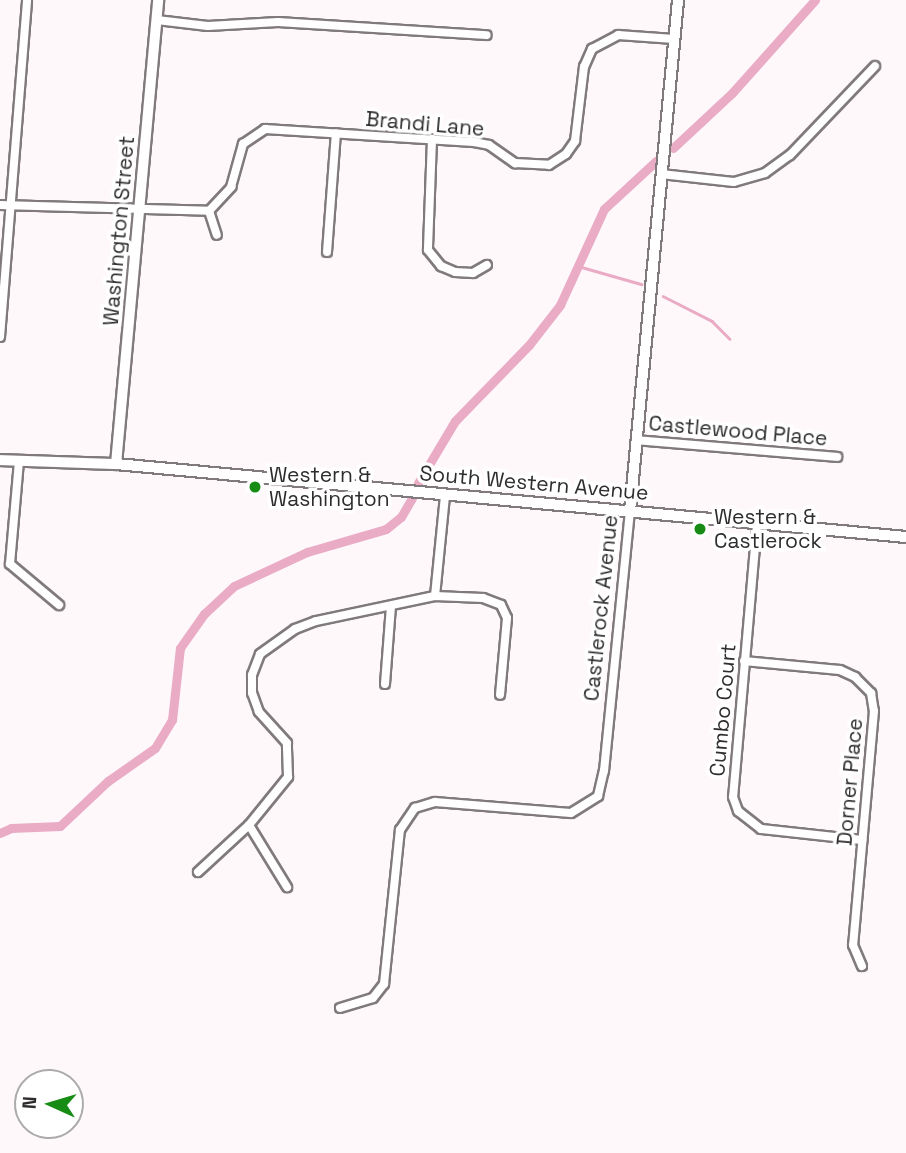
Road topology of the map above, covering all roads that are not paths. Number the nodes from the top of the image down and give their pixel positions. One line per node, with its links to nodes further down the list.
1 (27, 0): 11 (street)
2 (159, 0): 4 (street, Washington Street)
3 (678, 0): 6 (street, Castlerock Avenue)
4 (157, 20): 5 (street); 12 (street, Washington Street)
5 (487, 35)
6 (674, 39): 9 (street, Brandi Lane); 10 (street, Castlerock Avenue)
7 (875, 66): 10 (street)
8 (336, 133): 9 (street, Brandi Lane); 13 (street, Brandi Lane); 15 (street)
9 (432, 139): 16 (street)
10 (662, 174): 18 (street, Castlerock Avenue)
11 (4, 205): 12 (street); 17 (street)
12 (140, 207): 13 (street); 22 (street, Washington Street)
13 (209, 211): 14 (street)
14 (217, 235)
15 (327, 252)
16 (487, 265)
17 (0, 337)
18 (636, 440): 19 (street, Castlewood Place); 24 (street, Castlerock Avenue)
19 (837, 457)
20 (0, 460): 21 (main road, South Western Avenue)
21 (19, 461): 22 (main road, South Western Avenue); 28 (street)
22 (116, 464): 23 (main road, South Western Avenue)
23 (445, 495): 24 (main road, South Western Avenue); 29 (street)
24 (629, 511): 25 (main road, South Western Avenue); 40 (street, Castlerock Avenue)
25 (757, 524): 26 (main road, South Western Avenue); 32 (street, Cumbo Court)
26 (906, 537)
27 (0, 564): 28 (street)
28 (10, 564): 30 (street)
29 (435, 596): 31 (street); 34 (street)
30 (59, 605)
31 (391, 606): 33 (street); 35 (street)
32 (744, 661): 36 (street, Cumbo Court); 36 (street, Dorner Place)
33 (385, 684)
34 (500, 695)
35 (248, 825): 37 (street); 38 (street)
36 (862, 840): 39 (street, Dorner Place)
37 (198, 872)
38 (287, 887)
39 (862, 967)
40 (341, 1008)

